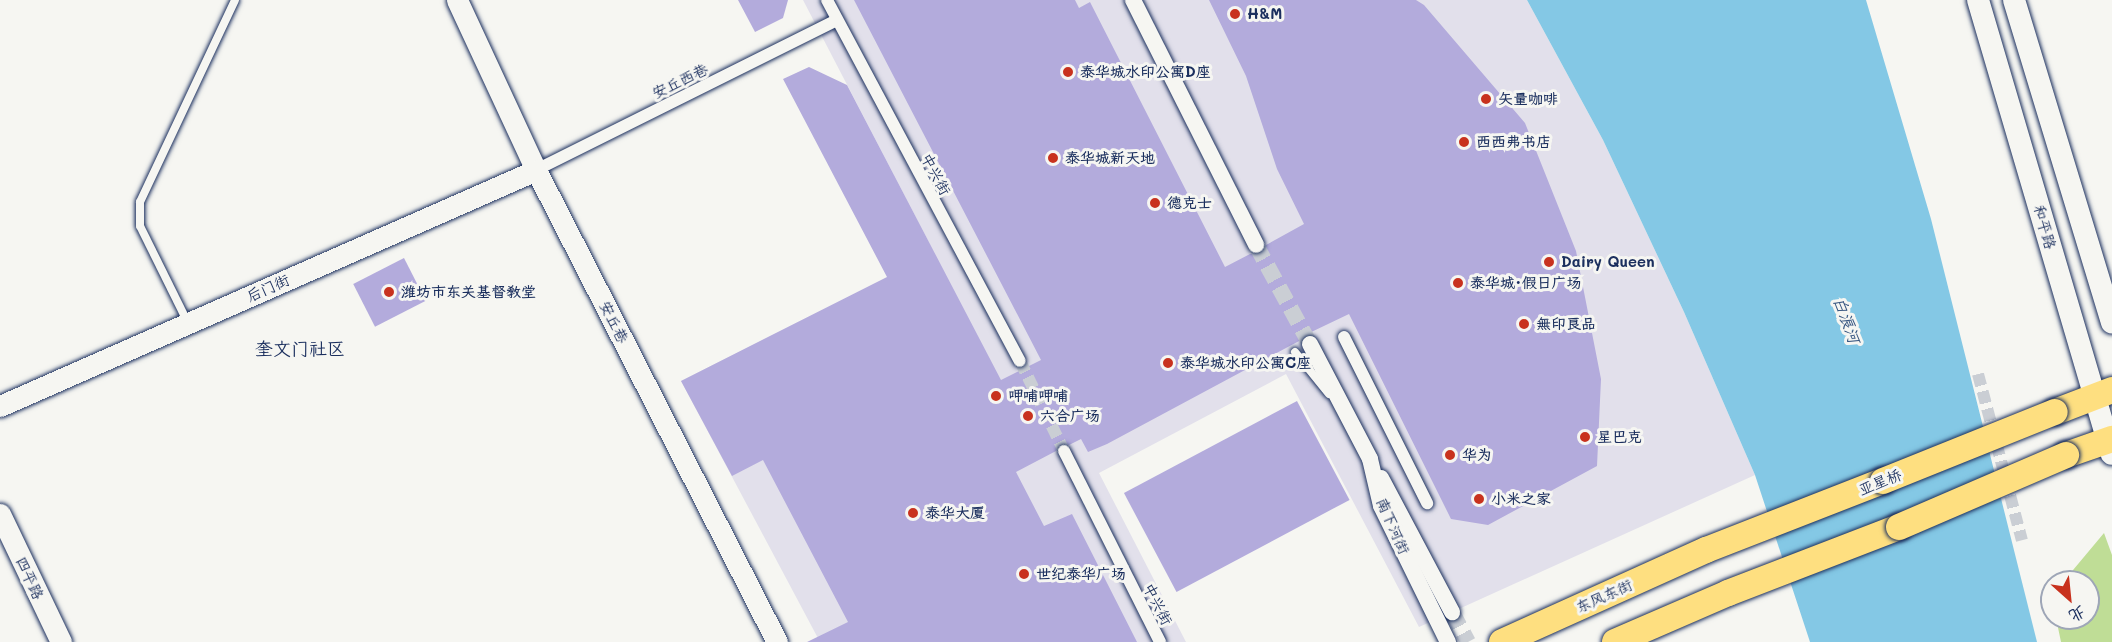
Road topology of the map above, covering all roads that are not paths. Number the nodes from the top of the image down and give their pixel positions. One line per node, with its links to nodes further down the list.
1 (234, 0): 11 (lane)
2 (457, 0): 8 (street, 安丘巷)
3 (827, 0): 7 (street, 中兴街)
4 (1133, 0): 9 (street)
5 (1978, 0): 15 (main road, 和平路)
6 (2014, 0): 10 (main road)
7 (837, 20): 8 (street, 安丘西巷); 14 (street, 中兴街)
8 (536, 170): 11 (street, 后门街); 25 (street, 安丘巷)
9 (1256, 245)
10 (2112, 322)
11 (188, 323): 16 (street, 后门街)
12 (1344, 337): 20 (street)
13 (1302, 348): 19 (street, 南下河街)
14 (1020, 361)
15 (2104, 394): 17 (main road, 和平路); 22 (main road, 亚星桥, bridge)
16 (0, 406)
17 (2110, 445): 29 (main road, bridge)
18 (1064, 452): 26 (street, 中兴街)
19 (1370, 459): 23 (street); 27 (street, 南下河街)
20 (1427, 503)
21 (0, 514): 24 (street, 四平路)
22 (1706, 550): 28 (main road, 东风东街)
23 (1452, 612)
24 (61, 642)
25 (777, 642)
26 (1160, 642)
27 (1448, 642)
28 (1502, 642)
29 (1615, 642)

